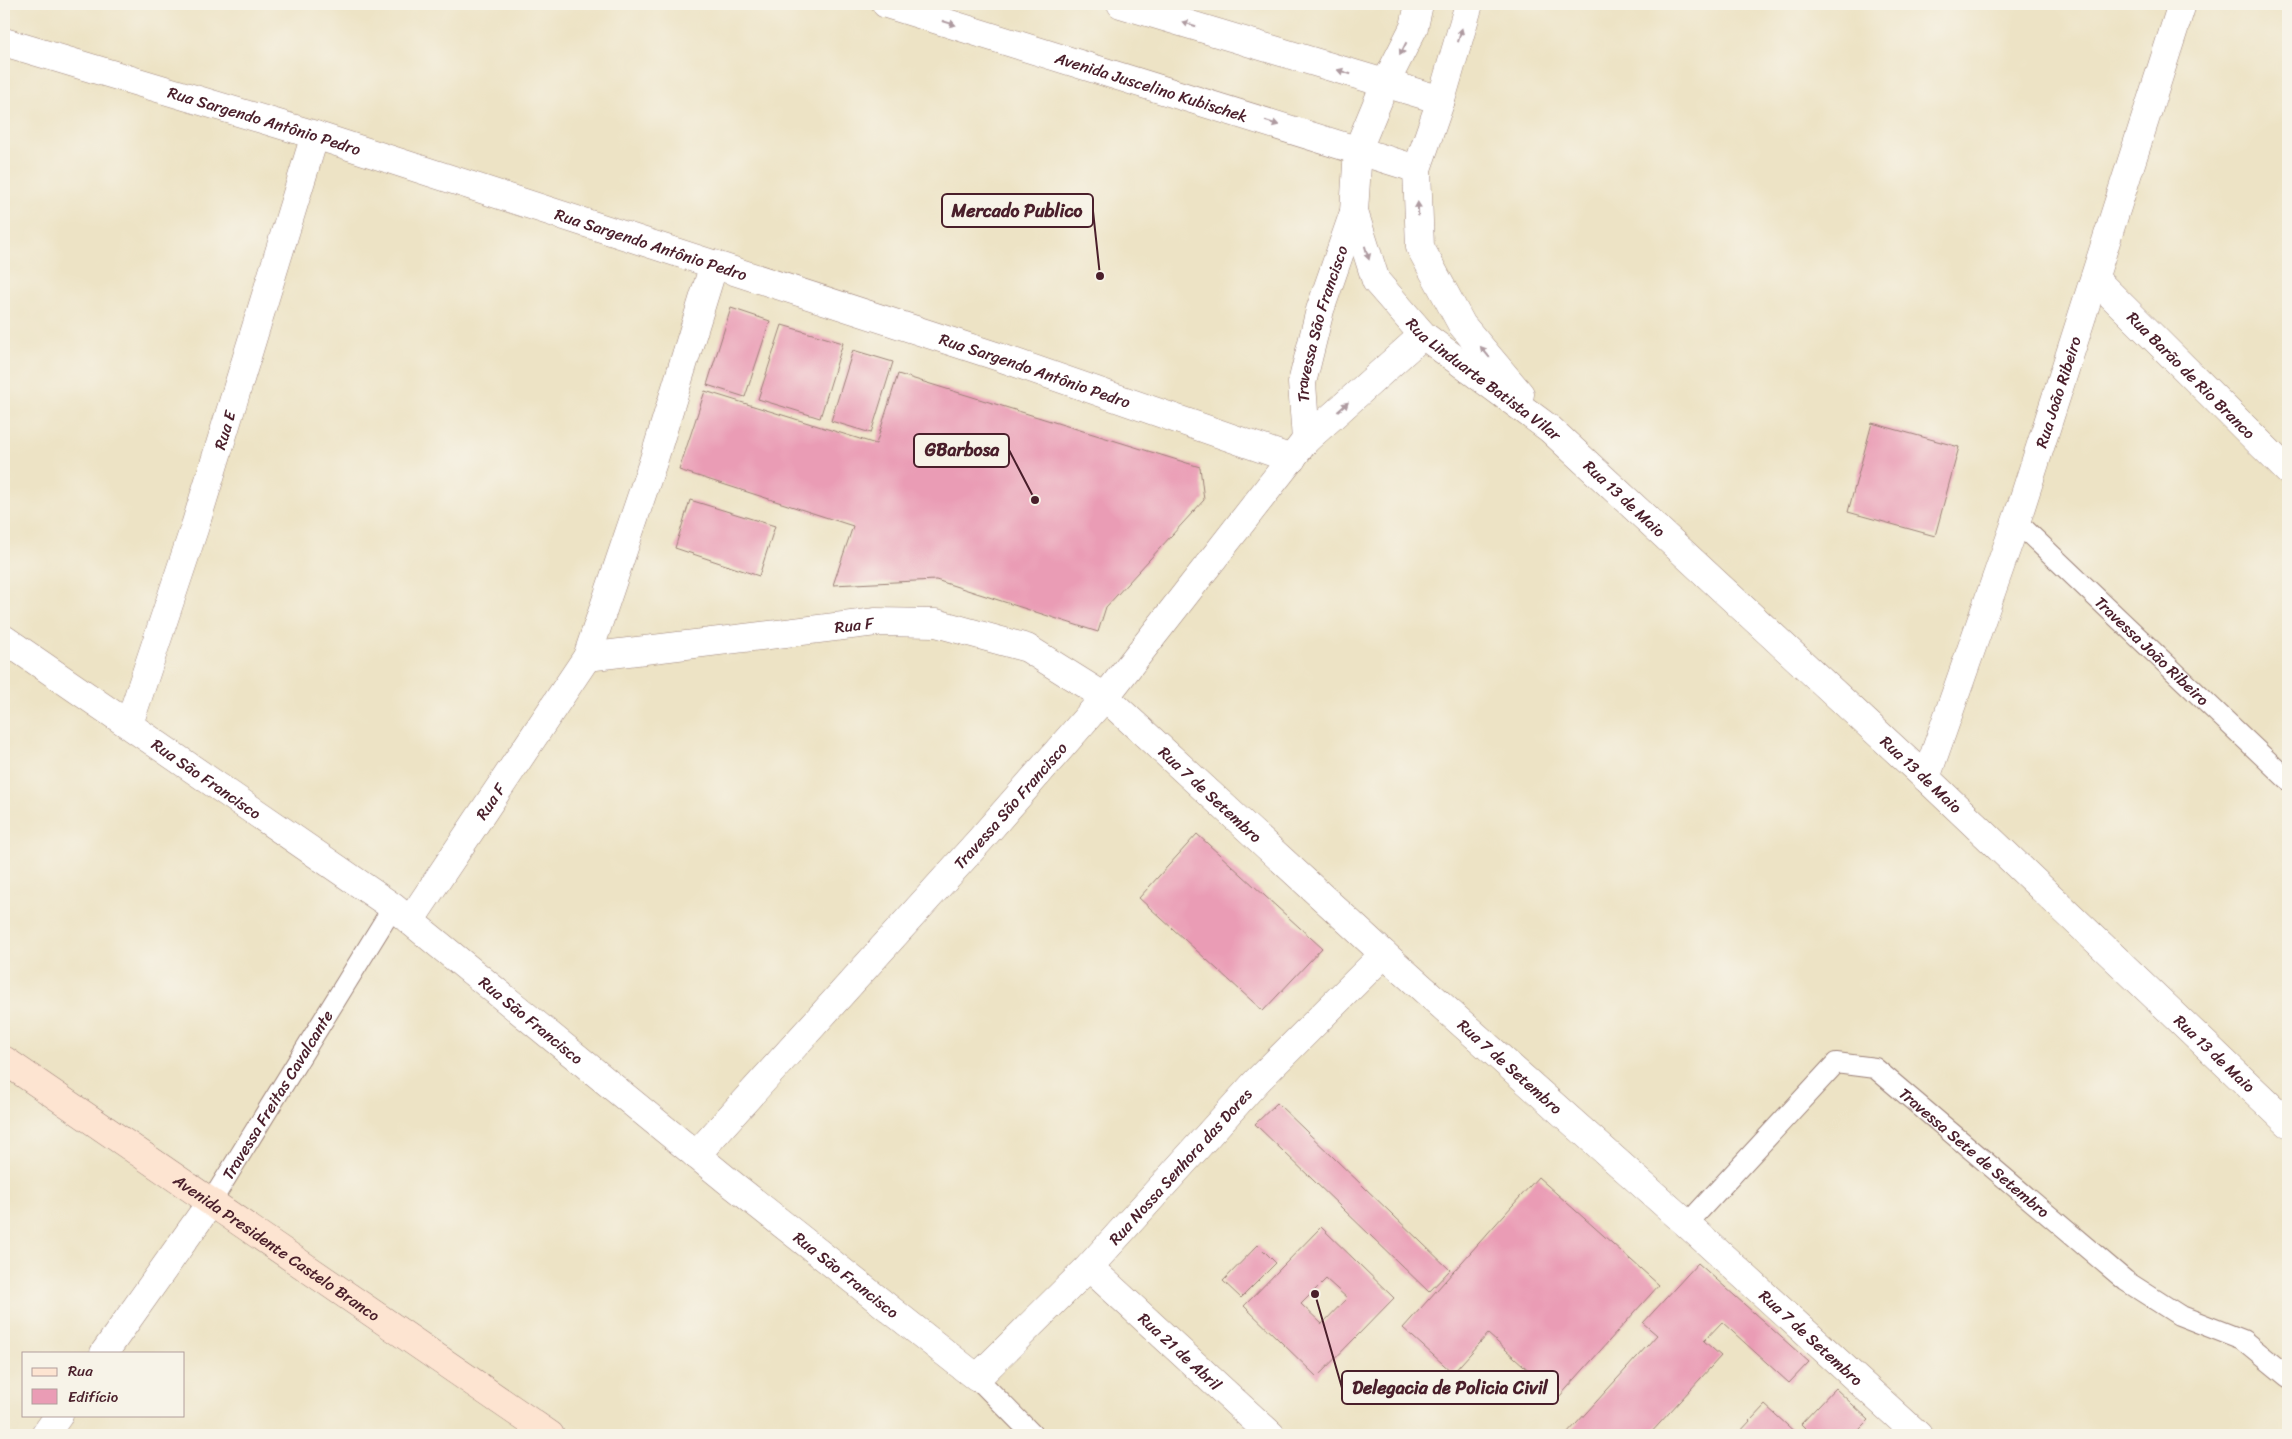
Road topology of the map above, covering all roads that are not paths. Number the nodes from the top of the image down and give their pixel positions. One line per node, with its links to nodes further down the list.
1 (1122, 4): 7 (street, one-way to 1)
2 (1419, 4): 7 (street, Rua Linduarte Batista Vilar, one-way to 7)
3 (1469, 4): 8 (street, Rua Linduarte Batista Vilar, one-way to 3)
4 (2182, 4): 14 (street, Rua João Ribeiro)
5 (902, 6): 10 (street, Avenida Juscelino Kubischek, one-way to 10)
6 (4, 42): 9 (street, Rua Sargendo Antônio Pedro)
7 (1385, 84): 8 (street); 10 (street, Rua Linduarte Batista Vilar)
8 (1441, 100): 11 (street, Rua Linduarte Batista Vilar)
9 (315, 135): 13 (street, Rua Sargendo Antônio Pedro); 23 (street, Rua E)
10 (1358, 149): 11 (street, Avenida Juscelino Kubischek); 12 (street, Rua Linduarte Batista Vilar)
11 (1417, 169): 16 (street, Rua Linduarte Batista Vilar, one-way to 11)
12 (1354, 212): 15 (street, Rua Linduarte Batista Vilar, one-way to 15); 17 (street, Travessa São Francisco)
13 (714, 264): 17 (street, Rua Sargendo Antônio Pedro); 21 (street, Rua F)
14 (2095, 280): 18 (street, Rua Barão de Rio Branco); 19 (street, Rua João Ribeiro)
15 (1423, 335): 16 (street, Rua Linduarte Batista Vilar); 17 (street, Travessa São Francisco, one-way to 15)
16 (1550, 429): 24 (street, Rua 13 de Maio)
17 (1299, 449): 22 (street, Travessa São Francisco)
18 (2288, 471)
19 (2016, 521): 24 (street, Rua João Ribeiro); 25 (lane, Travessa João Ribeiro)
20 (4, 639): 23 (street, Rua São Francisco)
21 (587, 657): 22 (street, Rua F); 26 (street, Rua F)
22 (1105, 697): 27 (street, Rua 7 de Setembro); 30 (street, Travessa São Francisco)
23 (129, 724): 26 (street, Rua São Francisco)
24 (1926, 778): 29 (street, Rua 13 de Maio)
25 (2288, 780)
26 (402, 914): 30 (street, Rua São Francisco); 31 (lane, Travessa Freitas Cavalcante)
27 (1384, 954): 32 (street, Rua 7 de Setembro); 33 (street, Rua Nossa Senhora das Dores)
28 (4, 1060): 31 (main road, Avenida Presidente Castelo Branco)
29 (2288, 1123)
30 (696, 1155): 36 (street, Rua São Francisco)
31 (212, 1202): 34 (street, Travessa Freitas Cavalcante); 39 (main road, Avenida Presidente Castelo Branco)
32 (1686, 1224): 35 (lane, Travessa Sete de Setembro); 42 (street, Rua 7 de Setembro)
33 (1089, 1268): 36 (street, Rua Nossa Senhora das Dores); 41 (street, Rua 21 de Abril)
34 (105, 1352)
35 (2288, 1377)
36 (977, 1378): 40 (lane, Rua São Francisco)
37 (58, 1416): 38 (street)
38 (45, 1435)
39 (550, 1435)
40 (1033, 1435)
41 (1271, 1435)
42 (1918, 1435)

